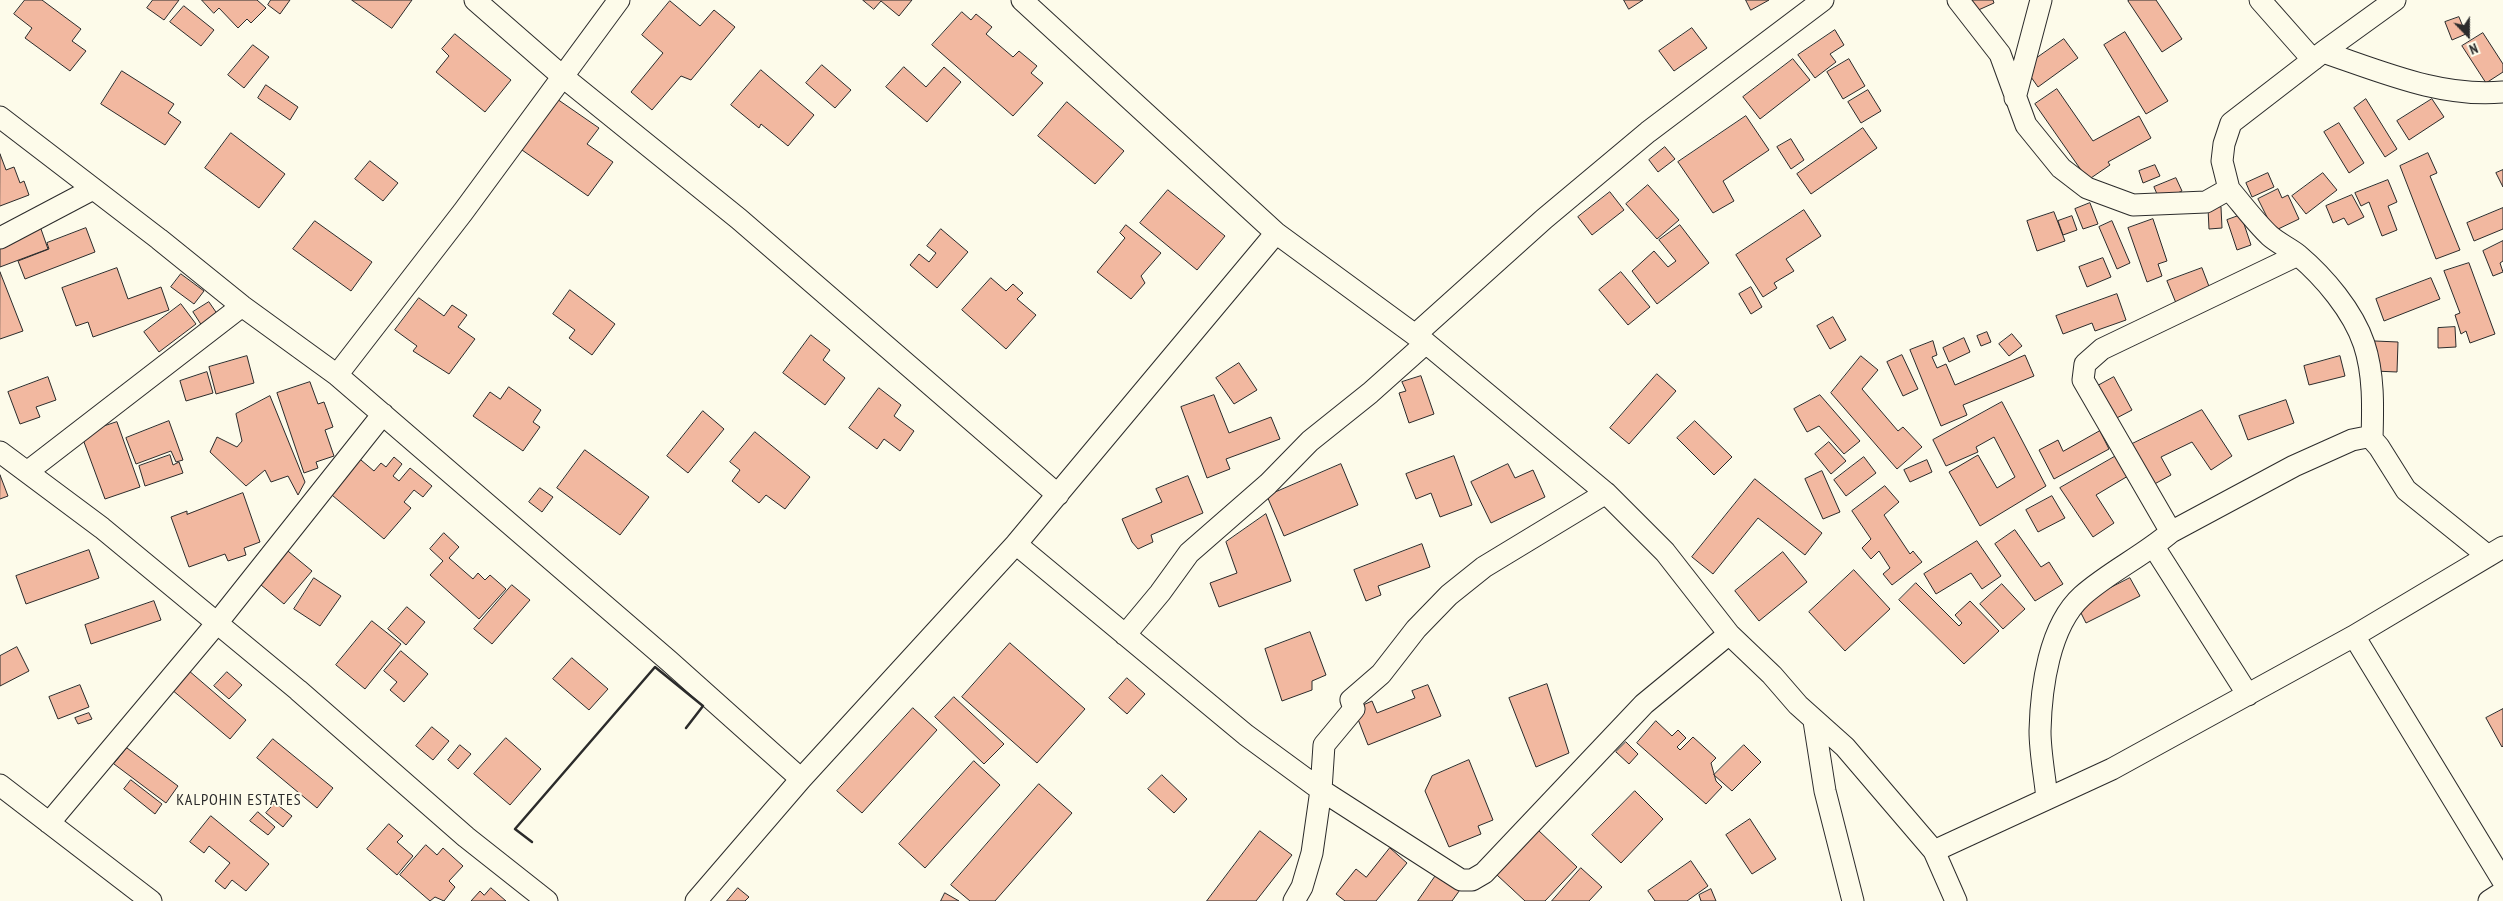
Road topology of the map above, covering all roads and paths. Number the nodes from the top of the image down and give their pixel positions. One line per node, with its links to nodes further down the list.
1 (475, 0): 10 (street)
2 (619, 0): 10 (street)
3 (1022, 0): 16 (street)
4 (1823, 0): 20 (street)
5 (1958, 0): 12 (street)
6 (2041, 0): 12 (street)
7 (2260, 0): 9 (street)
8 (2395, 0): 9 (street)
9 (2318, 56): 11 (street); 15 (street)
10 (562, 76): 21 (street); 27 (street)
11 (2503, 92)
12 (2015, 98): 15 (street)
13 (0, 117): 14 (street)
14 (93, 189): 17 (street); 19 (street)
15 (2229, 190): 18 (street)
16 (1276, 232): 20 (street); 27 (street)
17 (0, 238)
18 (2298, 255): 23 (street); 28 (street)
19 (242, 306): 21 (street); 25 (street)
20 (1420, 339): 26 (street); 34 (street)
21 (337, 375): 22 (street)
22 (383, 414): 32 (street); 38 (street)
23 (2372, 439): 28 (street); 31 (street)
24 (0, 452): 25 (street)
25 (27, 472): 32 (street)
26 (1606, 493): 33 (street); 40 (street)
27 (1058, 495): 29 (street)
28 (2171, 532): 30 (street)
29 (1016, 544): 34 (street); 38 (street)
30 (2154, 547): 36 (street); 41 (street)
31 (2496, 552): 35 (street)
32 (217, 623): 42 (street); 47 (street)
33 (1729, 634): 37 (street); 40 (street)
34 (1125, 635): 40 (street)
35 (2354, 636): 36 (street); 44 (street)
36 (2248, 695): 41 (street)
37 (1814, 720): 43 (street); 50 (street)
38 (801, 779): 48 (street)
39 (0, 785): 42 (street)
40 (1321, 790): 49 (street)
41 (2047, 799): 43 (street)
42 (50, 823): 46 (street)
43 (1934, 851): 51 (street)
44 (2503, 882)
45 (2503, 892): 52 (street)
46 (151, 901)
47 (547, 901)
48 (696, 901)
49 (1294, 901)
50 (1853, 901)
51 (1956, 901)
52 (2489, 901)

